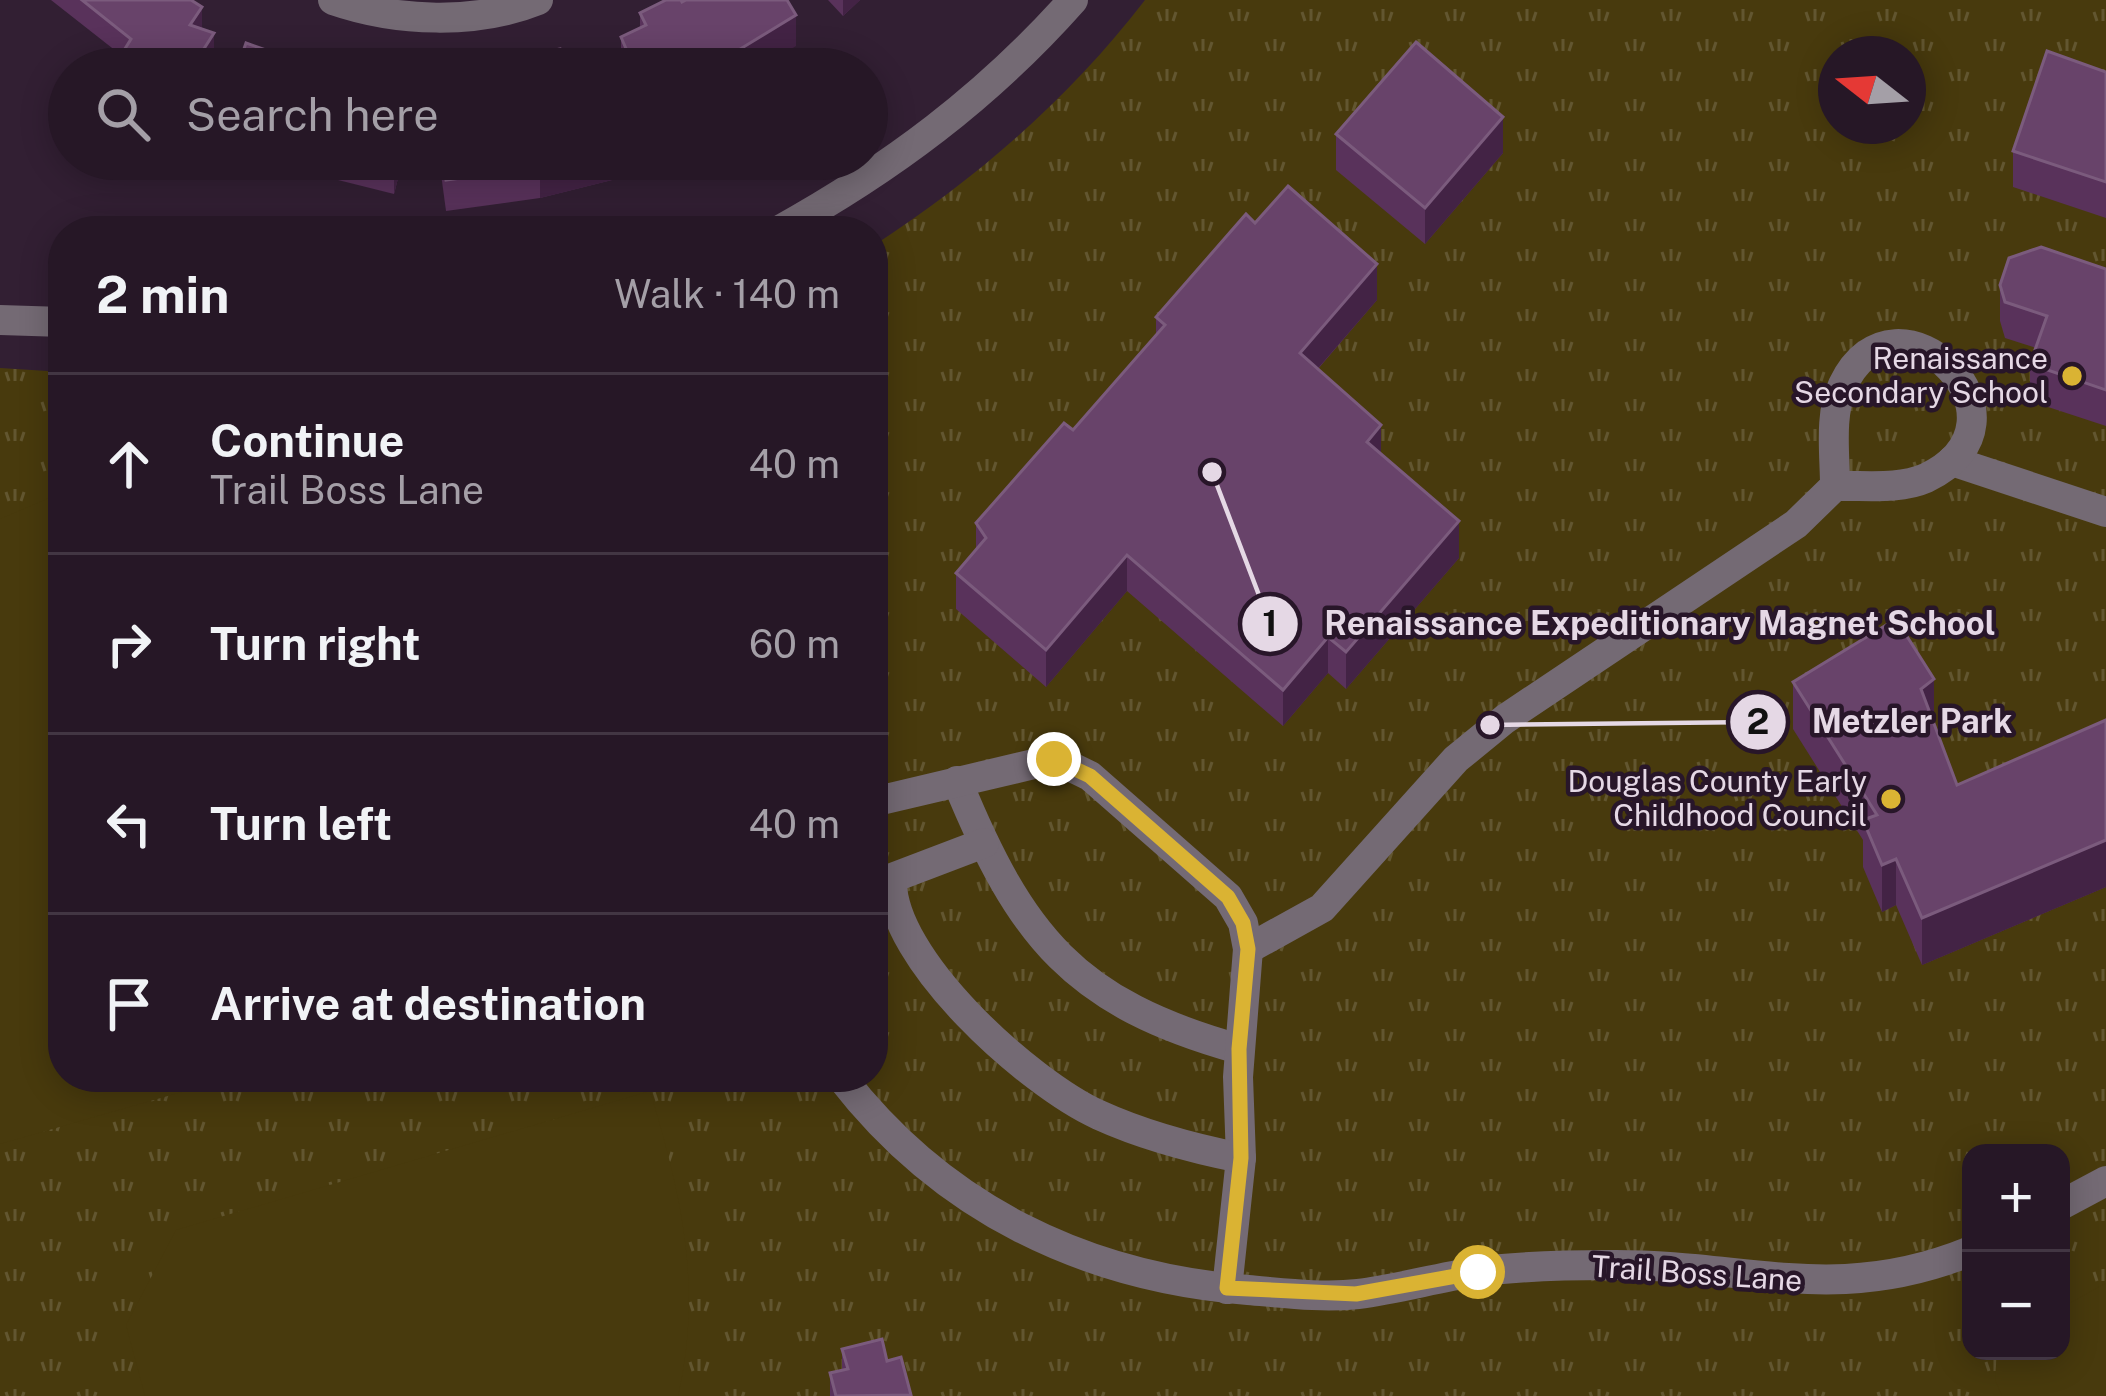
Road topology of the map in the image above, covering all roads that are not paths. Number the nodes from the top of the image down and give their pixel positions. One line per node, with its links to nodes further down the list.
1 (333, 0): 2 (street)
2 (538, 0)
3 (1070, 1): 4 (street)
4 (888, 165)
5 (866, 180): 6 (street)
6 (805, 216)
7 (0, 320): 8 (street)
8 (48, 322)
9 (1952, 461): 10 (street); 10 (street); 11 (street)
10 (1835, 486): 15 (street)
11 (2106, 512)
12 (957, 781): 13 (street); 14 (street); 15 (street)
13 (888, 798)
14 (983, 843): 16 (street); 18 (street)
15 (1248, 949): 16 (street)
16 (1239, 1049): 18 (street)
17 (854, 1092): 22 (street, Trail Boss Lane)
18 (1241, 1158): 22 (street)
19 (2106, 1181): 20 (street)
20 (2070, 1200)
21 (1969, 1252): 22 (street, Trail Boss Lane)
22 (1227, 1288)

